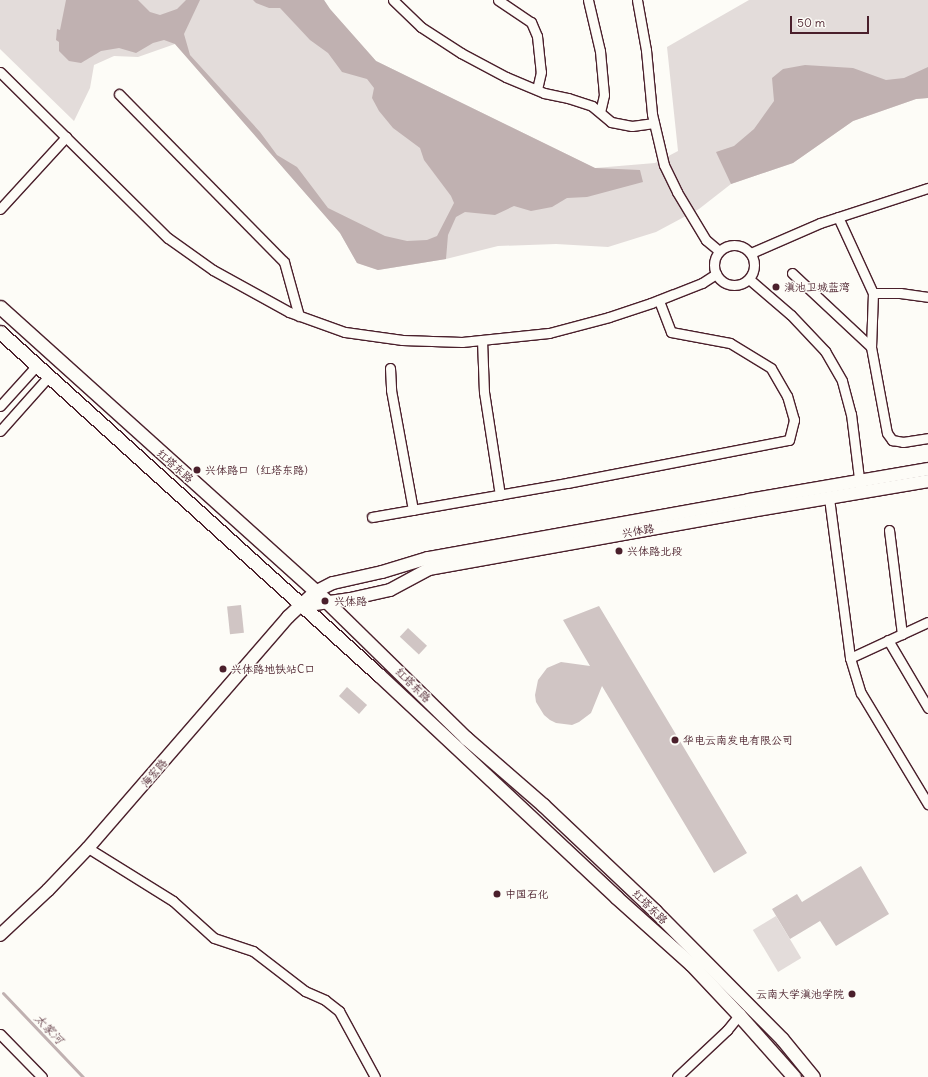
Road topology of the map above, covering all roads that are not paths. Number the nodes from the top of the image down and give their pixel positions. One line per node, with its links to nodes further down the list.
1 (393, 0): 6 (street)
2 (498, 0): 6 (street)
3 (588, 0): 8 (street)
4 (637, 0): 9 (street)
5 (0, 72): 10 (street)
6 (537, 90): 8 (street)
7 (119, 94): 23 (street)
8 (600, 112): 9 (street)
9 (654, 123): 14 (street)
10 (66, 137): 12 (street); 23 (street)
11 (928, 188): 13 (street)
12 (0, 209)
13 (838, 217): 15 (street); 19 (street)
14 (719, 251): 15 (street); 17 (street)
15 (751, 254): 18 (street)
16 (792, 273): 26 (street)
17 (716, 274): 18 (street); 21 (street)
18 (749, 279): 35 (street)
19 (873, 293): 20 (street); 26 (street)
20 (928, 297)
21 (659, 300): 25 (street); 36 (street)
22 (0, 308): 42 (main road, 红塔东路)
23 (299, 316): 25 (street)
24 (0, 332): 27 (main road, 红塔东路)
25 (482, 340): 36 (street)
26 (871, 347): 32 (street)
27 (37, 365): 29 (main road, 红塔东路); 30 (street)
28 (390, 368): 38 (street)
29 (49, 376): 31 (street); 44 (main road, 红塔东路)
30 (0, 406)
31 (0, 431)
32 (928, 438)
33 (928, 469): 35 (street, 兴体路)
34 (928, 481): 35 (street, 兴体路)
35 (860, 487): 37 (street, 兴体路); 39 (street, 兴体路)
36 (500, 495): 38 (street)
37 (829, 498): 39 (street, 兴体路); 48 (street)
38 (413, 510): 40 (street)
39 (723, 510): 42 (street, 兴体路); 43 (street, 兴体路)
40 (372, 517)
41 (889, 530): 46 (street)
42 (315, 592): 43 (main road, 红塔东路); 44 (street, 兴体路)
43 (326, 601): 44 (street, 兴体路); 59 (main road, 红塔东路)
44 (302, 606): 51 (street, 海宏路); 53 (main road, 红塔东路)
45 (928, 622): 46 (street)
46 (902, 634): 47 (street)
47 (888, 640): 48 (street); 49 (street)
48 (850, 658): 50 (street)
49 (928, 708)
50 (927, 800)
51 (88, 848): 52 (street, 海宏路); 56 (street)
52 (0, 935)
53 (739, 1015): 57 (street); 58 (main road, 红塔东路)
54 (0, 1034): 55 (street)
55 (42, 1077)
56 (375, 1077)
57 (677, 1077)
58 (794, 1077)
59 (813, 1077)

